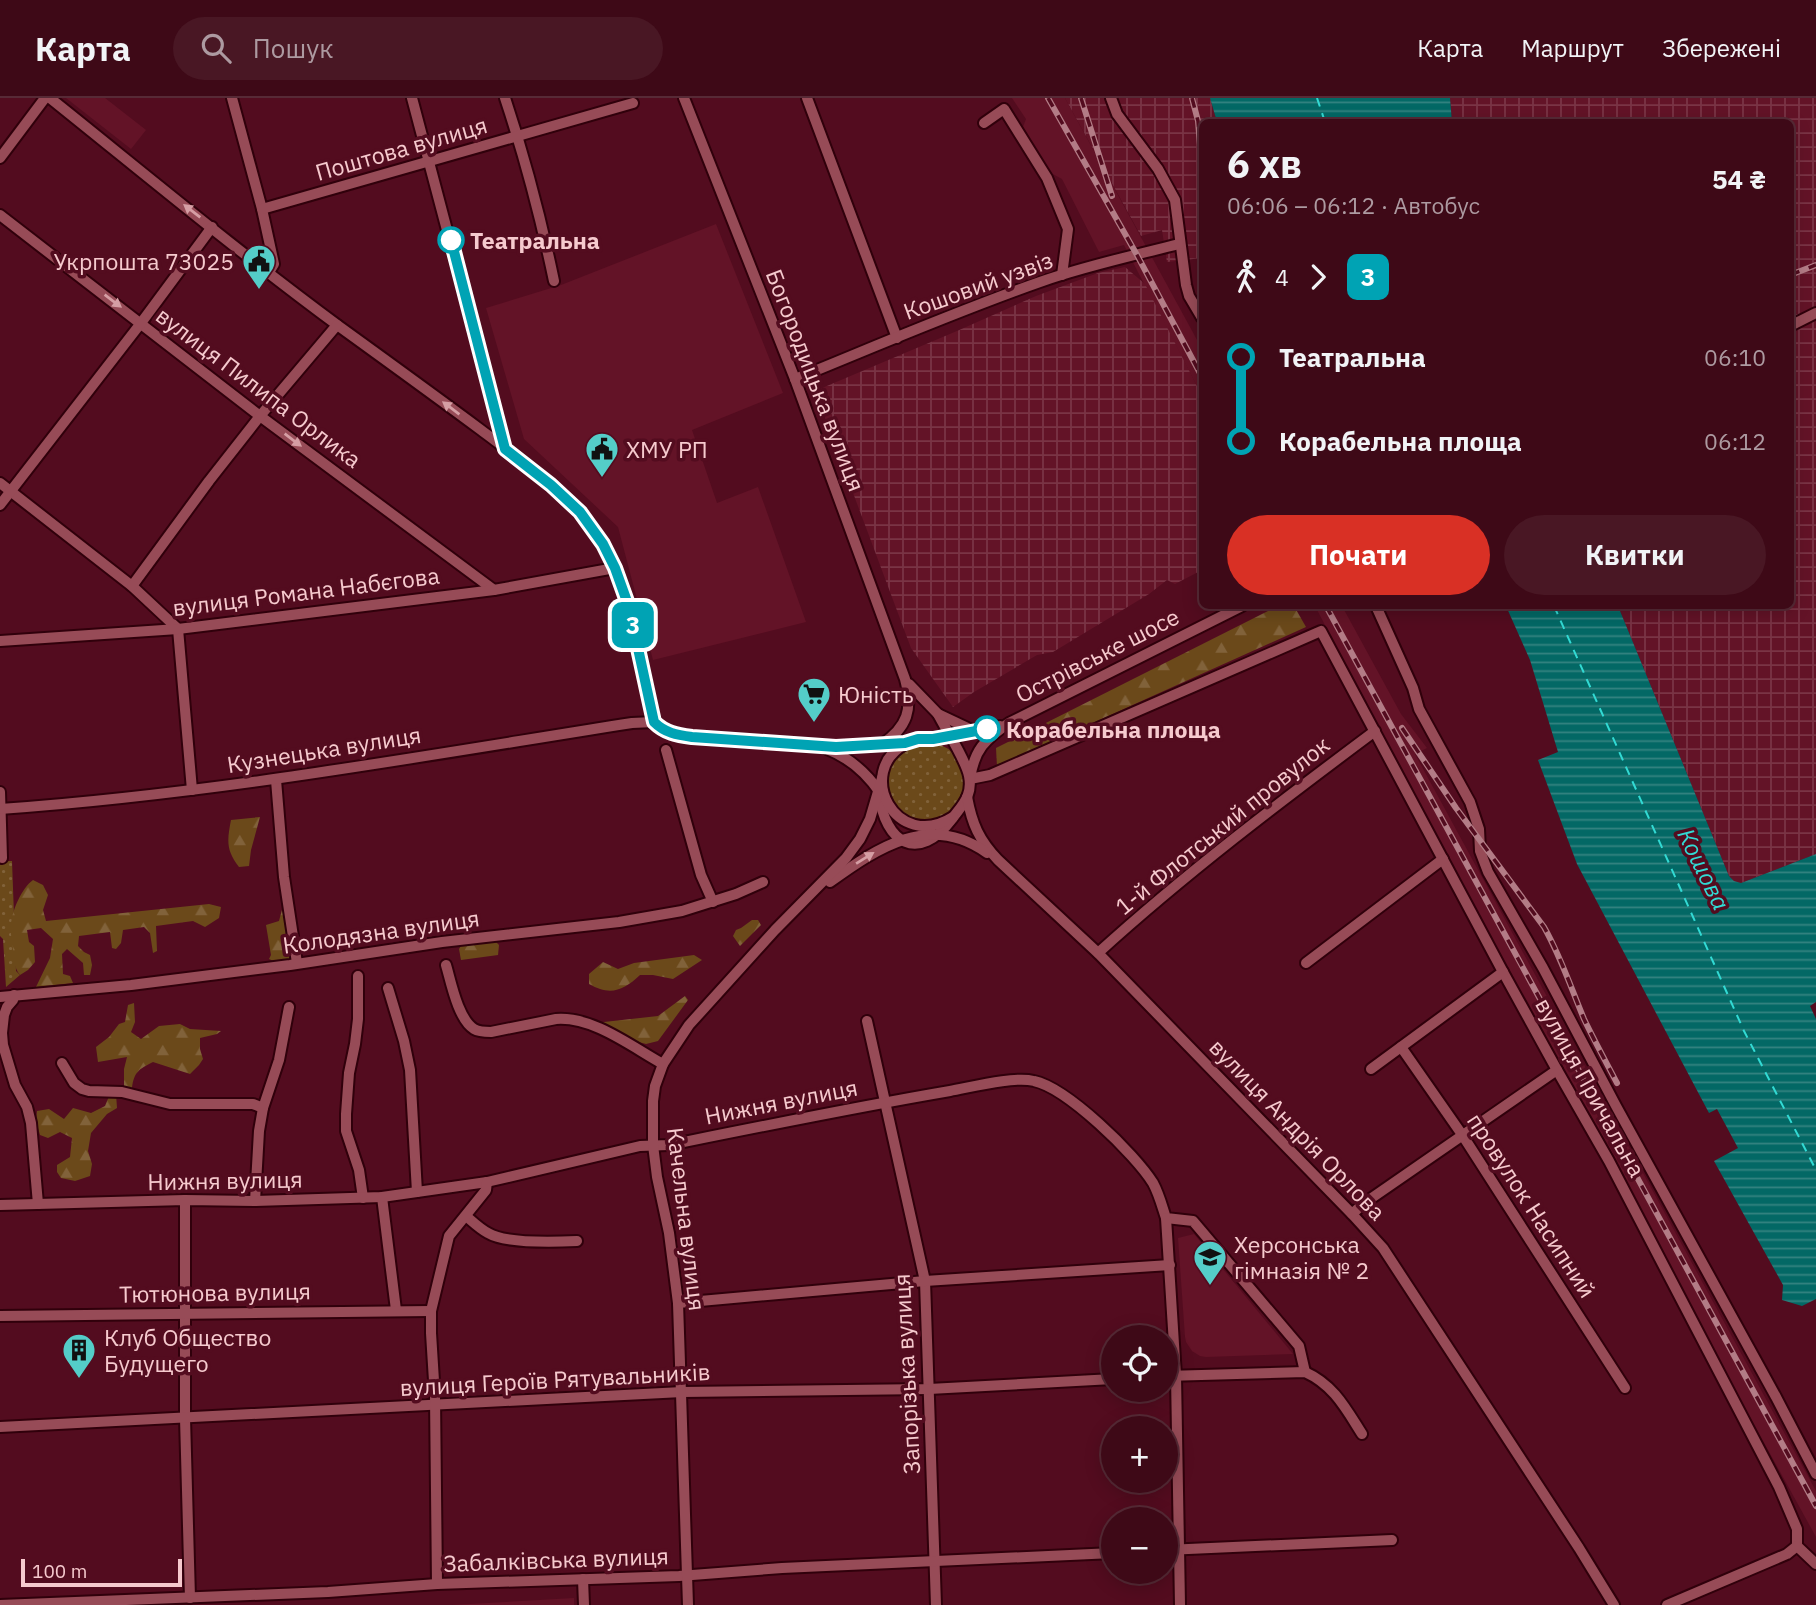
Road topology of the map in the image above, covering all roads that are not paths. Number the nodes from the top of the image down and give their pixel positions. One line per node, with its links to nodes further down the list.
1 (48, 98): 11 (street); 15 (street, one-way to 1)
2 (232, 98): 13 (street)
3 (412, 98): 12 (street)
4 (505, 98): 10 (street)
5 (684, 98): 26 (street, Богородицька вулиця)
6 (807, 98): 25 (street)
7 (1111, 98): 16 (street)
8 (633, 103): 10 (street, Поштова вулиця)
9 (984, 123): 18 (street)
10 (518, 137): 12 (street, Поштова вулиця); 19 (street)
11 (0, 158)
12 (429, 162): 13 (street, Поштова вулиця); 28 (street)
13 (262, 209): 17 (street)
14 (0, 215): 22 (street, вулиця Пилипа Орлика, one-way to 22)
15 (212, 227): 17 (street); 22 (street)
16 (1179, 244): 18 (street, Кошовий узвіз); 20 (street)
17 (269, 272): 24 (street)
18 (1062, 275): 25 (street, Кошовий узвіз)
19 (554, 281)
20 (1199, 312)
21 (1816, 313): 23 (street)
22 (141, 323): 27 (street, вулиця Пилипа Орлика); 30 (street)
23 (1794, 324)
24 (337, 325): 27 (street); 28 (street, one-way to 24)
25 (897, 338): 26 (street, Кошовий узвіз)
26 (796, 379): 39 (street, Богородицька вулиця)
27 (260, 416): 33 (street); 34 (street, вулиця Пилипа Орлика, one-way to 34)
28 (505, 449): 32 (street)
29 (0, 483): 30 (street)
30 (10, 491): 31 (street); 33 (street)
31 (0, 505)
32 (615, 568): 34 (street, вулиця Романа Набєгова); 42 (street)
33 (132, 586): 37 (street)
34 (494, 590): 37 (street, вулиця Романа Набєгова)
35 (1236, 609): 43 (street, Острівське шосе)
36 (1377, 609): 123 (street)
37 (178, 629): 38 (street, вулиця Романа Набєгова); 57 (street)
38 (0, 641)
39 (905, 679): 40 (street, Богородицька вулиця); 41 (street, Богородицька вулиця)
40 (910, 704): 48 (street, Богородицька вулиця); 49 (street)
41 (938, 714): 44 (street, Богородицька вулиця); 46 (street, Богородицька вулиця)
42 (654, 722): 50 (street); 56 (street, Кузнецька вулиця)
43 (1009, 723): 44 (street, Острівське шосе); 55 (street, Острівське шосе)
44 (974, 731): 46 (street, Острівське шосе)
45 (1375, 731): 55 (street, вулиця Причальна); 67 (street, вулиця Причальна); 72 (street, 1-й Флотський провулок)
46 (949, 736): 47 (street, Острівське шосе); 52 (street, Богородицька вулиця)
47 (933, 739): 48 (street); 52 (street)
48 (905, 743): 49 (street); 54 (street)
49 (881, 745): 50 (street)
50 (821, 746): 53 (street)
51 (666, 751): 71 (street)
52 (958, 752): 55 (street)
53 (865, 775): 58 (street); 63 (street)
54 (882, 778): 58 (street, Качельна вулиця); 61 (street)
55 (970, 779): 60 (street)
56 (276, 780): 57 (street, Кузнецька вулиця); 74 (street)
57 (192, 790): 62 (street, Кузнецька вулиця)
58 (879, 791): 61 (street); 63 (street, Качельна вулиця); 65 (street)
59 (0, 792): 62 (street)
60 (967, 797): 64 (street); 68 (street, вулиця Андрія Орлова)
61 (888, 806): 64 (street)
62 (1, 809): 66 (street)
63 (873, 810): 70 (street, Качельна вулиця)
64 (929, 833): 65 (street, Качельна вулиця); 65 (street); 68 (street, вулиця Андрія Орлова)
65 (901, 841): 70 (street, Качельна вулиця, one-way to 65)
66 (2, 858)
67 (1443, 859): 73 (street); 76 (street, вулиця Причальна)
68 (998, 860): 72 (street, вулиця Андрія Орлова)
69 (763, 882): 71 (street, Колодязна вулиця)
70 (810, 896): 85 (street, Качельна вулиця)
71 (713, 902): 74 (street, Колодязна вулиця)
72 (1098, 953): 100 (street, вулиця Андрія Орлова)
73 (1306, 962)
74 (298, 963): 79 (street, Колодязна вулиця)
75 (446, 965): 85 (street)
76 (1503, 972): 83 (street); 87 (street, вулиця Причальна)
77 (358, 976): 95 (street)
78 (388, 988): 93 (street)
79 (14, 995): 80 (street, Колодязна вулиця); 98 (street)
80 (0, 997)
81 (289, 1007): 89 (street)
82 (867, 1021): 88 (street, Запорізька вулиця)
83 (1401, 1047): 86 (street); 90 (street, провулок Насипний)
84 (62, 1063): 89 (street)
85 (663, 1064): 91 (street, Качельна вулиця)
86 (1371, 1069)
87 (1557, 1070): 90 (street); 126 (street, вулиця Причальна)
88 (885, 1102): 91 (street, Нижня вулиця); 102 (street, Нижня вулиця); 105 (street, Запорізька вулиця)
89 (263, 1108): 97 (street)
90 (1463, 1136): 100 (street); 115 (street, провулок Насипний)
91 (653, 1145): 92 (street, Нижня вулиця); 106 (street, Качельна вулиця)
92 (487, 1182): 93 (street, Нижня вулиця); 101 (street)
93 (417, 1192): 94 (street, Нижня вулиця)
94 (382, 1197): 95 (street, Нижня вулиця); 107 (street)
95 (363, 1198): 97 (street, Нижня вулиця)
96 (185, 1200): 97 (street, Нижня вулиця); 98 (street, Нижня вулиця); 109 (street)
97 (255, 1201)
98 (38, 1204): 99 (street, Нижня вулиця)
99 (0, 1205)
100 (1352, 1213): 143 (street, вулиця Андрія Орлова)
101 (466, 1216): 103 (street); 108 (street)
102 (1166, 1218): 104 (street, Нижня вулиця); 112 (street)
103 (577, 1241)
104 (1170, 1265): 105 (street); 111 (street, Нижня вулиця)
105 (925, 1281): 106 (street); 116 (street, Запорізька вулиця)
106 (678, 1303): 117 (street, Качельна вулиця)
107 (396, 1310): 108 (street, Тютюнова вулиця); 109 (street, Тютюнова вулиця)
108 (431, 1311): 119 (street)
109 (185, 1314): 110 (street, Тютюнова вулиця); 120 (street)
110 (0, 1316)
111 (1171, 1325)
112 (1306, 1372): 113 (street); 122 (street)
113 (1178, 1376)
114 (1101, 1380): 116 (street, вулиця Героїв Рятувальників)
115 (1625, 1388)
116 (929, 1389): 117 (street, вулиця Героїв Рятувальників); 129 (street, Запорізька вулиця)
117 (682, 1392): 119 (street, вулиця Героїв Рятувальників); 131 (street, Качельна вулиця)
118 (1172, 1402): 124 (street, Нижня вулиця)
119 (435, 1406): 120 (street, вулиця Героїв Рятувальників); 133 (street)
120 (185, 1418): 121 (street, вулиця Героїв Рятувальників); 135 (street)
121 (0, 1427)
122 (1362, 1434)
123 (1816, 1474)
124 (1176, 1507)
125 (1392, 1540): 127 (street)
126 (1797, 1546): 130 (street); 144 (street)
127 (1178, 1550): 142 (street, Нижня вулиця)
128 (1101, 1553): 129 (street, Забалківська вулиця)
129 (935, 1560): 131 (street, Забалківська вулиця); 141 (street, Запорізька вулиця)
130 (1816, 1564)
131 (687, 1575): 132 (street, Забалківська вулиця); 140 (street, Качельна вулиця)
132 (583, 1579): 133 (street, Забалківська вулиця); 139 (street)
133 (437, 1584): 134 (street, Забалківська вулиця)
134 (328, 1592): 136 (street, Забалківська вулиця); 138 (street)
135 (190, 1598): 136 (street, Забалківська вулиця); 137 (street, Забалківська вулиця)
136 (203, 1601)
137 (0, 1605)
138 (328, 1605)
139 (584, 1605)
140 (688, 1605)
141 (936, 1605)
142 (1180, 1605)
143 (1614, 1605)
144 (1667, 1605)

